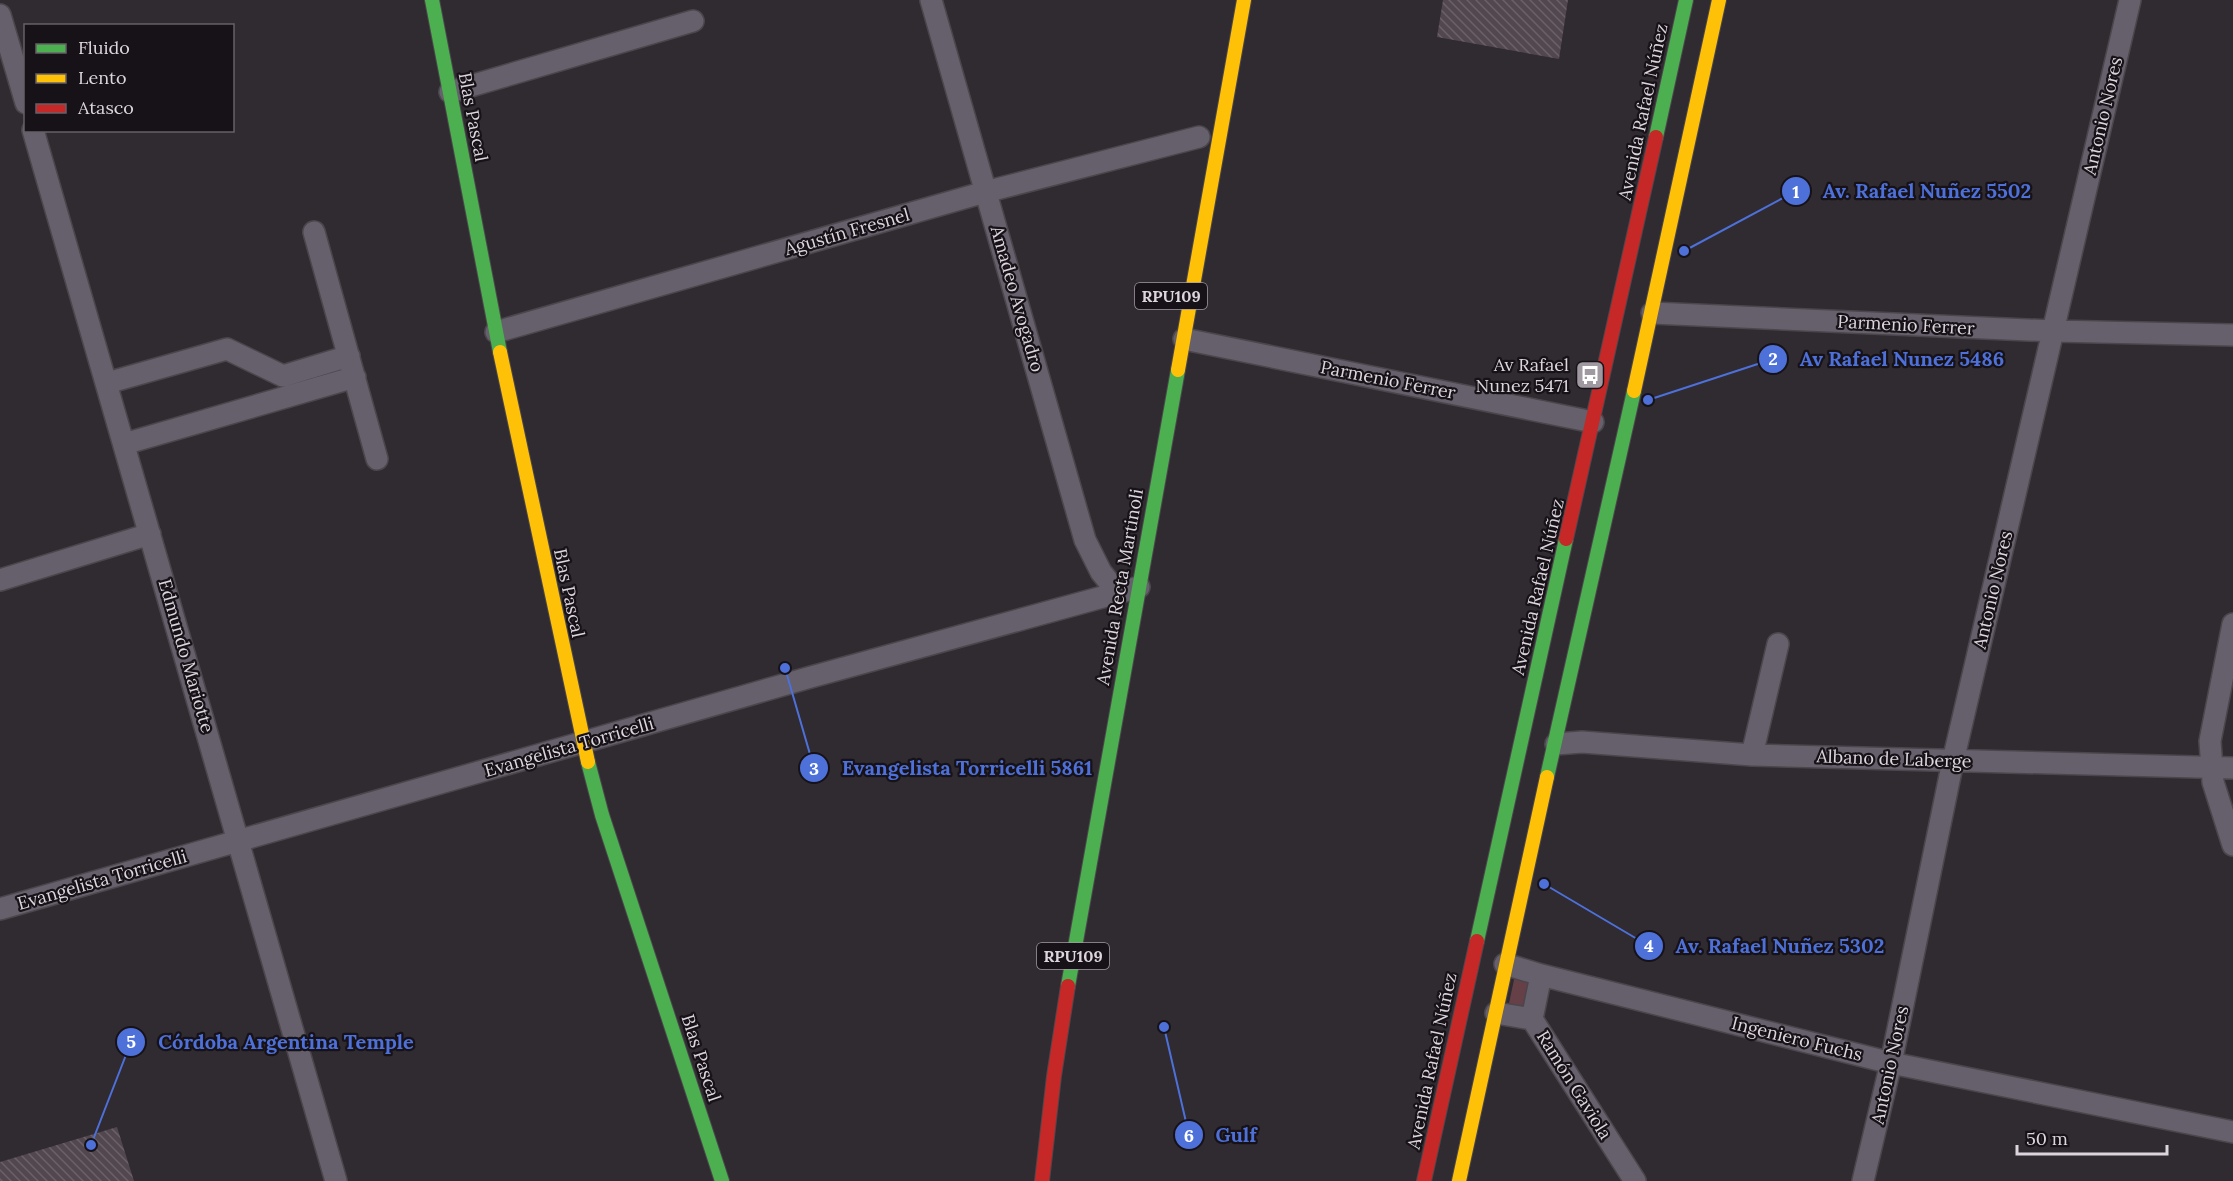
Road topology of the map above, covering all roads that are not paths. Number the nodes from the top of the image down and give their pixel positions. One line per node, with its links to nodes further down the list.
1 (432, 0): 9 (main road, Blas Pascal)
2 (931, 0): 13 (street, Amadeo Avogadro)
3 (1244, 0): 19 (main road, Avenida Recta Martinoli / RPU109)
4 (1686, 0): 24 (main road, Avenida Rafael Núñez)
5 (1719, 0): 15 (main road)
6 (2130, 0): 16 (street, Antonio Nores)
7 (0, 15): 10 (street)
8 (693, 21): 9 (street)
9 (450, 92): 17 (main road, Blas Pascal)
10 (24, 96)
11 (34, 132): 22 (street, Edmundo Mariotte)
12 (1200, 135): 13 (street, Agustín Fresnel)
13 (985, 192): 17 (street, Agustín Fresnel); 30 (street, Amadeo Avogadro)
14 (314, 232): 20 (street)
15 (1652, 314): 16 (street, Parmenio Ferrer); 35 (main road)
16 (2052, 331): 18 (street, Parmenio Ferrer); 37 (street, Antonio Nores)
17 (496, 332): 34 (main road, Blas Pascal)
18 (2233, 334)
19 (1184, 339): 24 (street, Parmenio Ferrer); 29 (main road, Avenida Recta Martinoli / RPU109)
20 (349, 356): 21 (street); 23 (street)
21 (355, 377): 23 (street); 26 (street)
22 (107, 383): 23 (street); 25 (street, Edmundo Mariotte)
23 (286, 386): 25 (street)
24 (1593, 422): 40 (main road, Avenida Rafael Núñez)
25 (124, 444): 27 (street, Edmundo Mariotte)
26 (377, 459)
27 (150, 534): 28 (street); 42 (street, Edmundo Mariotte)
28 (0, 580)
29 (1138, 586): 30 (street, Evangelista Torricelli); 33 (main road, Avenida Recta Martinoli / RPU109)
30 (1117, 592): 33 (main road); 34 (street, Evangelista Torricelli)
31 (2233, 624): 38 (street)
32 (1778, 644): 36 (street)
33 (1113, 732): 54 (main road, Avenida Recta Martinoli / RPU109)
34 (583, 743): 42 (street, Evangelista Torricelli); 53 (main road, Blas Pascal)
35 (1556, 744): 36 (street, Albano de Laberge); 45 (main road)
36 (1752, 755): 37 (street, Albano de Laberge)
37 (1953, 761): 38 (street, Albano de Laberge); 50 (street, Antonio Nores)
38 (2212, 768): 39 (street, Albano de Laberge); 43 (street)
39 (2233, 768)
40 (1513, 780): 41 (main road); 49 (main road, Avenida Rafael Núñez)
41 (1521, 813)
42 (239, 840): 44 (street, Evangelista Torricelli); 52 (street, Edmundo Mariotte)
43 (2233, 845)
44 (0, 909)
45 (1500, 958): 46 (street, Ingeniero Fuchs); 47 (main road)
46 (1541, 975): 48 (street); 50 (street, Ingeniero Fuchs)
47 (1496, 1012): 48 (street, Ramón Gaviola); 49 (main road); 56 (main road)
48 (1532, 1019): 57 (street, Ramón Gaviola)
49 (1456, 1037): 55 (main road, Avenida Rafael Núñez)
50 (1891, 1063): 51 (street, Ingeniero Fuchs); 58 (street, Antonio Nores)
51 (2233, 1132)
52 (336, 1181)
53 (722, 1181)
54 (1042, 1181)
55 (1424, 1181)
56 (1460, 1181)
57 (1635, 1181)
58 (1863, 1181)

